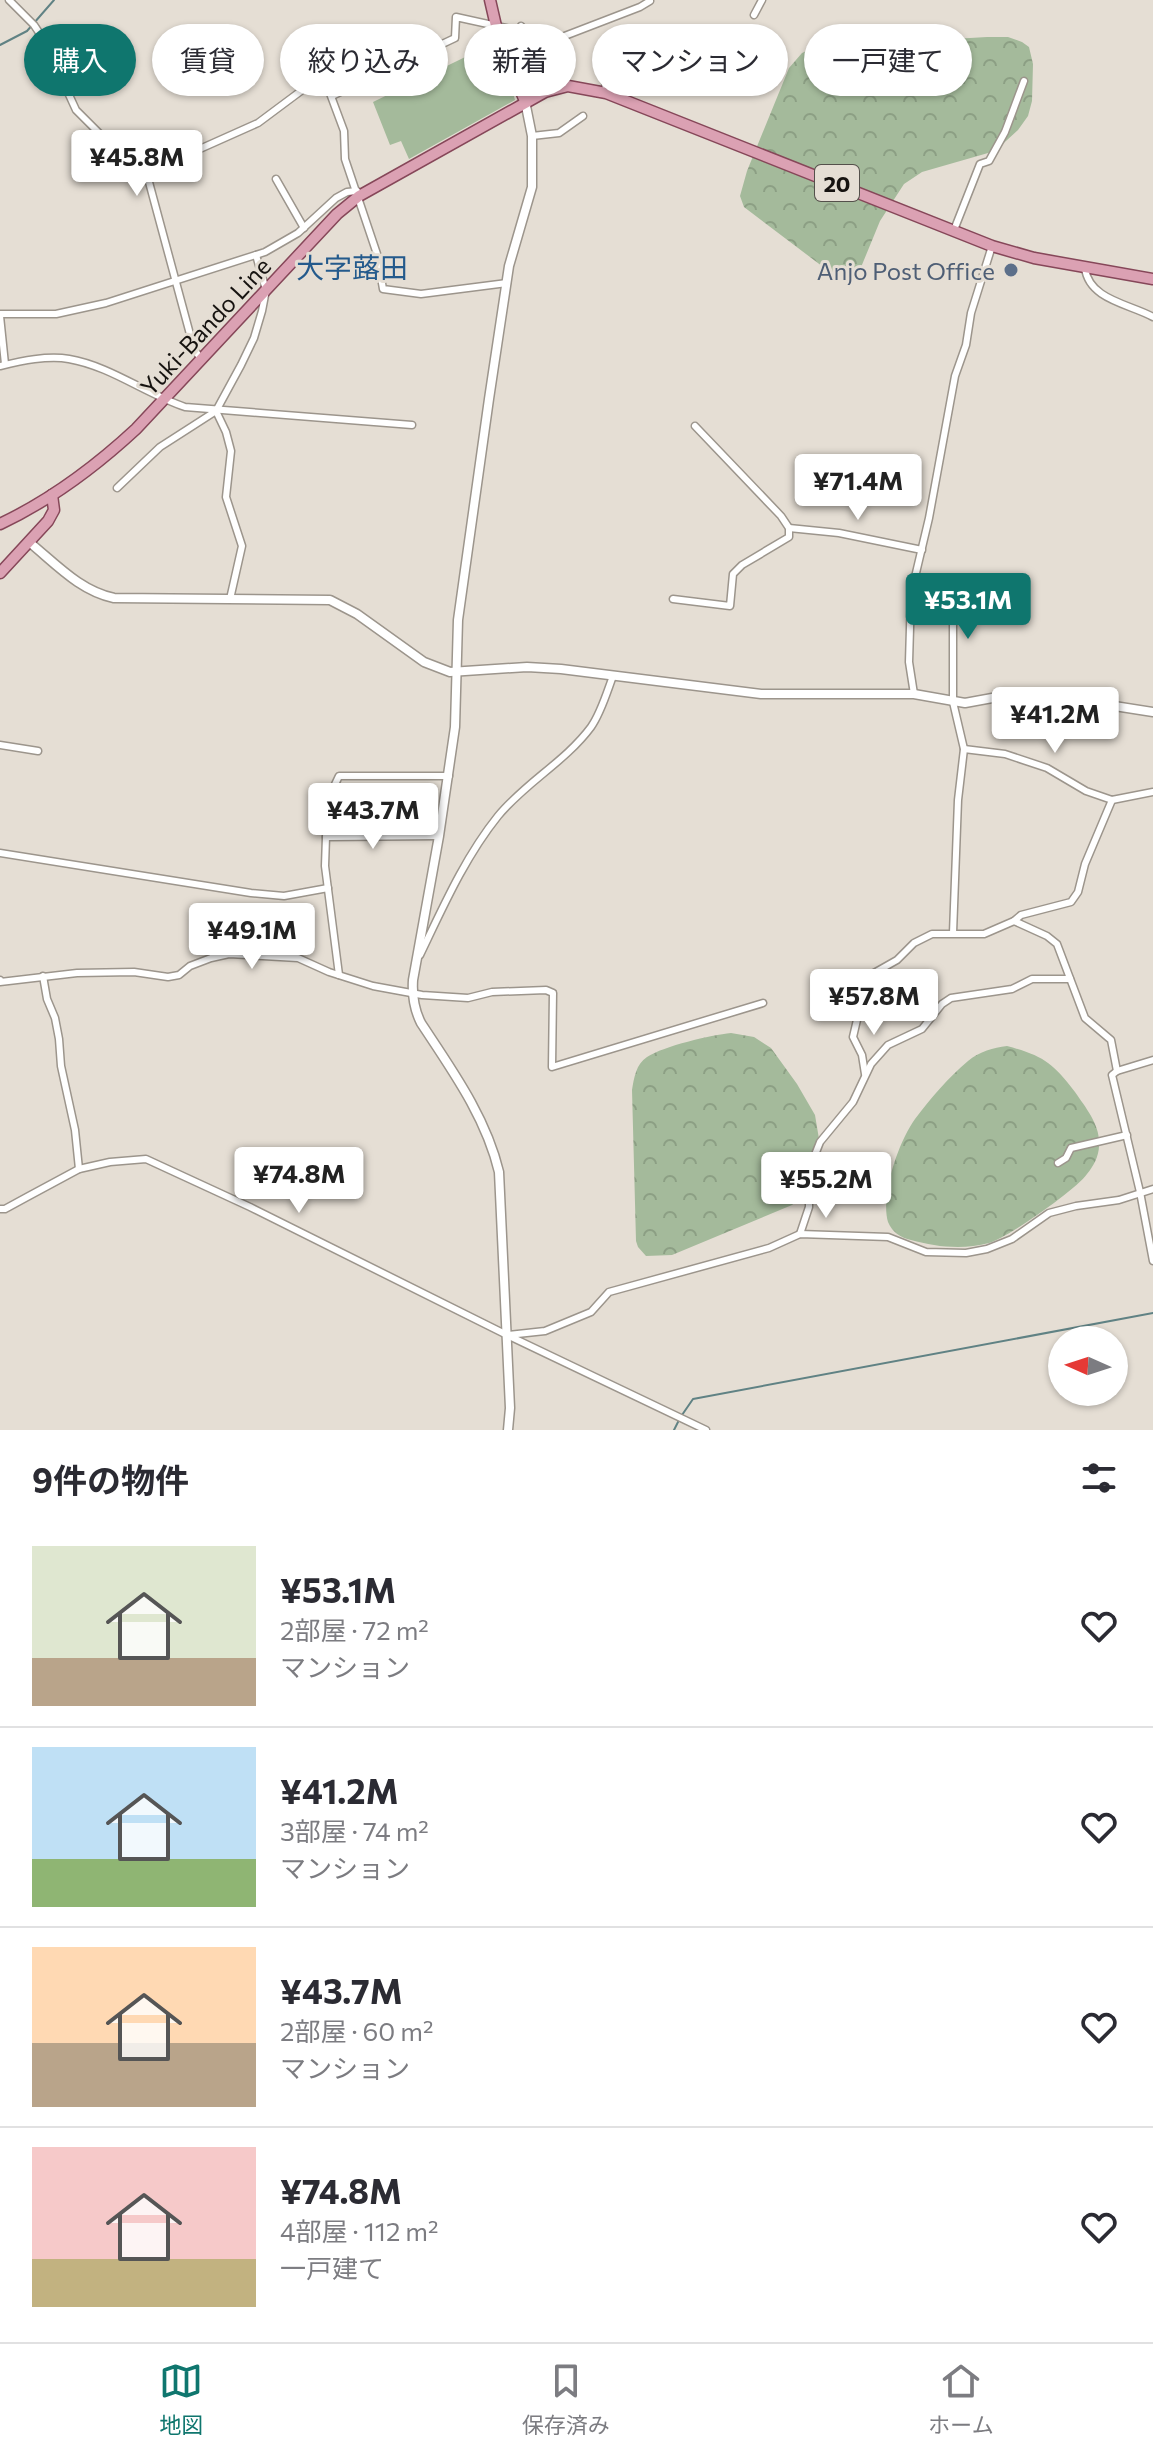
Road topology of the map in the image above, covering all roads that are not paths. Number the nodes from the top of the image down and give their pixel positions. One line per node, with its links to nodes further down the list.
1 (9, 0): 19 (street)
2 (490, 0): 7 (main road)
3 (762, 0): 5 (street)
4 (650, 1): 8 (street)
5 (754, 15)
6 (490, 24): 9 (street)
7 (495, 24)
8 (576, 32)
9 (448, 41)
10 (1024, 81): 23 (street)
11 (592, 89): 16 (main road, Yuki-Bando Line / 20)
12 (294, 96): 19 (street)
13 (332, 96): 21 (street)
14 (523, 96): 16 (main road)
15 (614, 96): 23 (main road, Yuki-Bando Line / 20)
16 (525, 101): 18 (street); 21 (main road, Yuki-Bando Line / 20)
17 (583, 116): 18 (street)
18 (532, 136): 29 (street)
19 (146, 173): 28 (street)
20 (276, 179): 22 (street)
21 (358, 193): 22 (street); 29 (street); 30 (main road, Yuki-Bando Line / 20)
22 (304, 228): 25 (street)
23 (954, 230): 24 (main road, Yuki-Bando Line / 20)
24 (992, 246): 26 (main road, Yuki-Bando Line / 20); 44 (street)
25 (256, 255): 28 (street); 30 (street)
26 (1085, 268): 27 (main road, Yuki-Bando Line / 20); 32 (street)
27 (1153, 279)
28 (174, 280): 31 (street); 33 (street)
29 (507, 283): 49 (street)
30 (266, 290): 33 (main road, Yuki-Bando Line / 20); 36 (street)
31 (0, 315): 34 (street)
32 (1153, 317)
33 (201, 359): 35 (main road, Yuki-Bando Line / 20)
34 (3, 365): 35 (street)
35 (164, 400): 36 (street); 40 (main road, Yuki-Bando Line / 20)
36 (216, 411): 37 (street); 39 (street); 47 (street)
37 (412, 425)
38 (695, 426): 42 (street)
39 (117, 488)
40 (52, 495): 41 (main road, Yuki-Bando Line / 20); 43 (main road)
41 (0, 524)
42 (789, 528): 44 (street); 48 (street)
43 (29, 542): 45 (main road); 47 (street)
44 (922, 550): 46 (street)
45 (0, 573)
46 (911, 594): 51 (street); 52 (street)
47 (230, 599): 49 (street)
48 (673, 599)
49 (456, 672): 50 (street); 57 (street)
50 (613, 676): 51 (street); 66 (street)
51 (914, 694): 52 (street)
52 (953, 702): 53 (street); 55 (street)
53 (1153, 712)
54 (0, 745): 56 (street)
55 (964, 749): 59 (street); 65 (street)
56 (38, 751)
57 (449, 776): 60 (street); 61 (street)
58 (1153, 792): 59 (street)
59 (1112, 800): 64 (street)
60 (439, 836): 61 (street); 66 (street)
61 (326, 837): 63 (street)
62 (0, 853): 63 (street)
63 (328, 888): 67 (street)
64 (1014, 921): 65 (street); 69 (street)
65 (953, 933): 75 (street)
66 (416, 963): 71 (street)
67 (339, 975): 68 (street); 71 (street)
68 (43, 976): 70 (street); 78 (street)
69 (1070, 979): 74 (street); 75 (street)
70 (0, 980)
71 (412, 993): 72 (street); 84 (street)
72 (763, 1003)
73 (1153, 1060): 74 (street)
74 (1117, 1071): 76 (street)
75 (865, 1074): 82 (street)
76 (1127, 1135): 77 (street); 80 (street)
77 (1058, 1163)
78 (79, 1169): 81 (street); 84 (street)
79 (1153, 1189): 80 (street)
80 (1140, 1192): 82 (street); 83 (street)
81 (0, 1209)
82 (800, 1234): 84 (street)
83 (1153, 1261)
84 (507, 1335): 85 (street); 86 (street)
85 (508, 1430)
86 (706, 1430)

